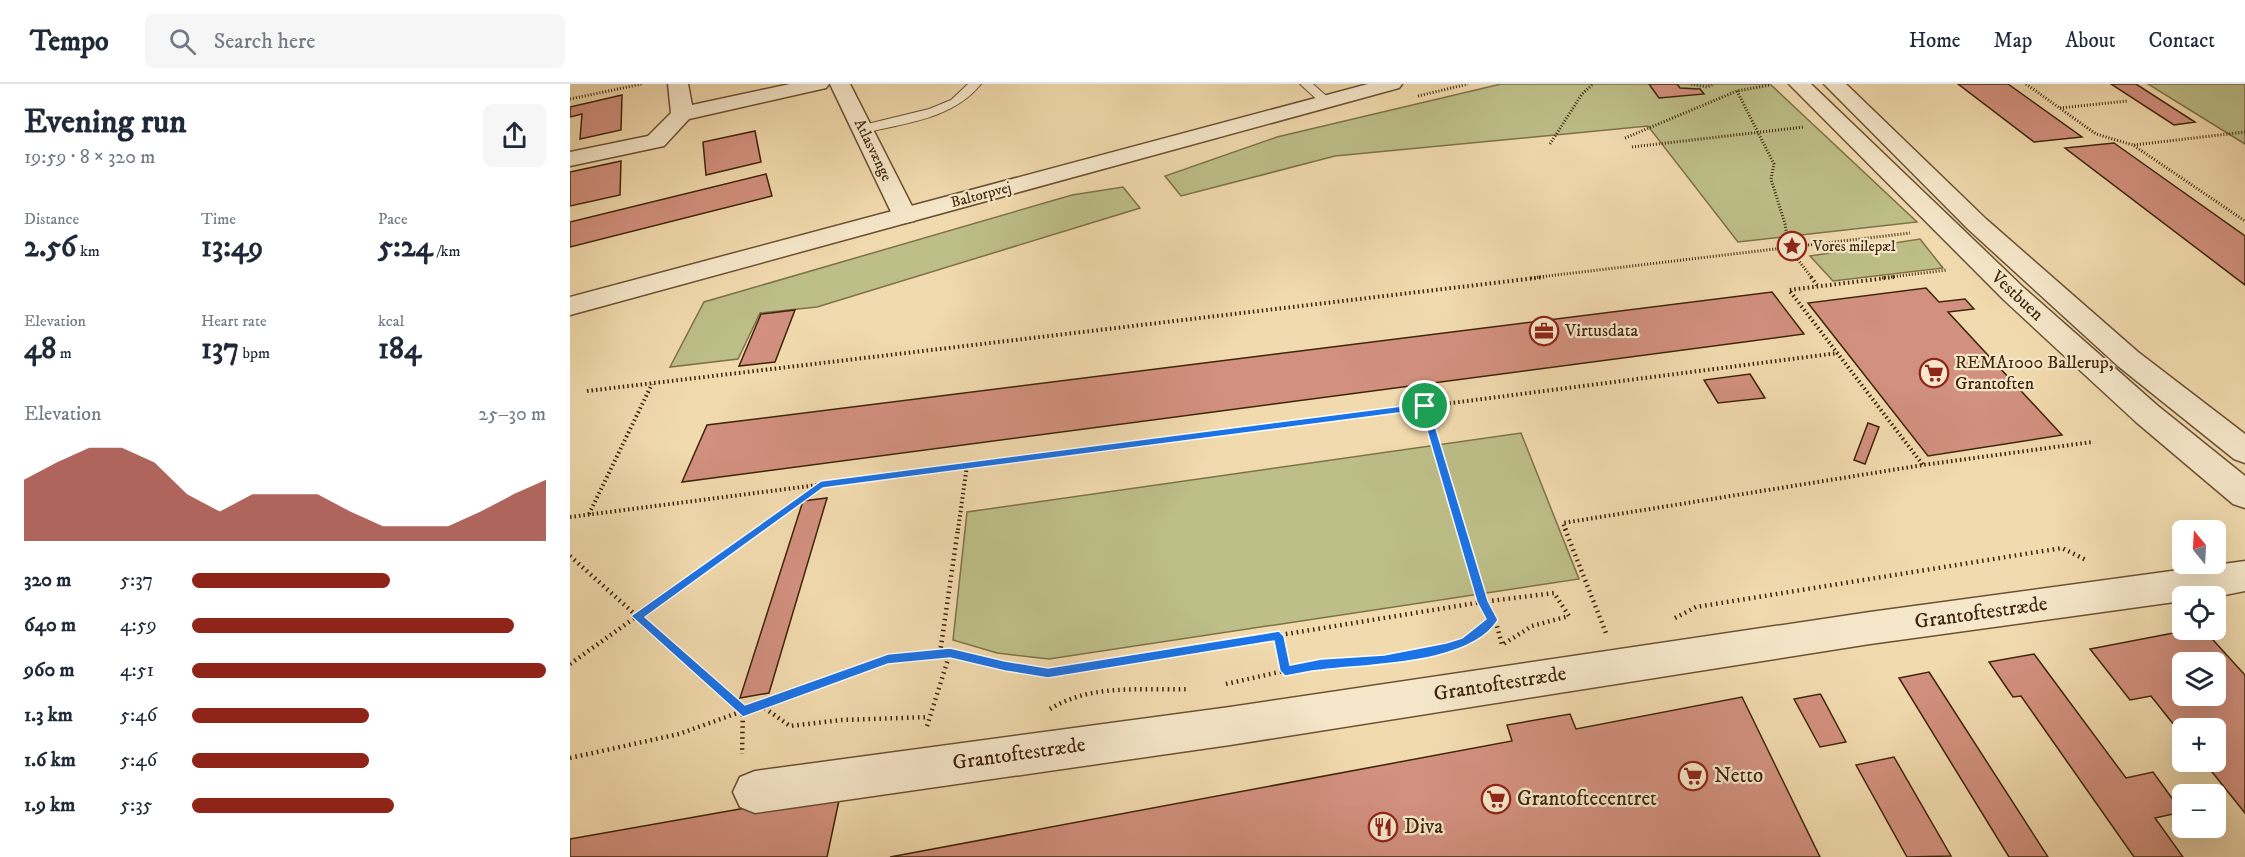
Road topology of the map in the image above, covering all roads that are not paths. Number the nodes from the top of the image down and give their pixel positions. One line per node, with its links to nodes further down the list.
1 (678, 84): 10 (street)
2 (819, 84): 10 (street)
3 (840, 84): 11 (street, Atlasvænge)
4 (975, 84): 11 (lane)
5 (1306, 84): 9 (lane)
6 (1392, 84): 9 (street, Baltorpvej)
7 (1799, 84): 16 (street, Vestbuen)
8 (1834, 84): 15 (street, Vestbuen)
9 (1326, 101): 13 (street, Baltorpvej)
10 (682, 114): 12 (street)
11 (864, 129): 13 (street, Atlasvænge)
12 (570, 159)
13 (905, 216): 14 (street, Baltorpvej)
14 (570, 306)
15 (2245, 451)
16 (2245, 495)
17 (2245, 576): 18 (street, Grantoftestræde)
18 (755, 792)

